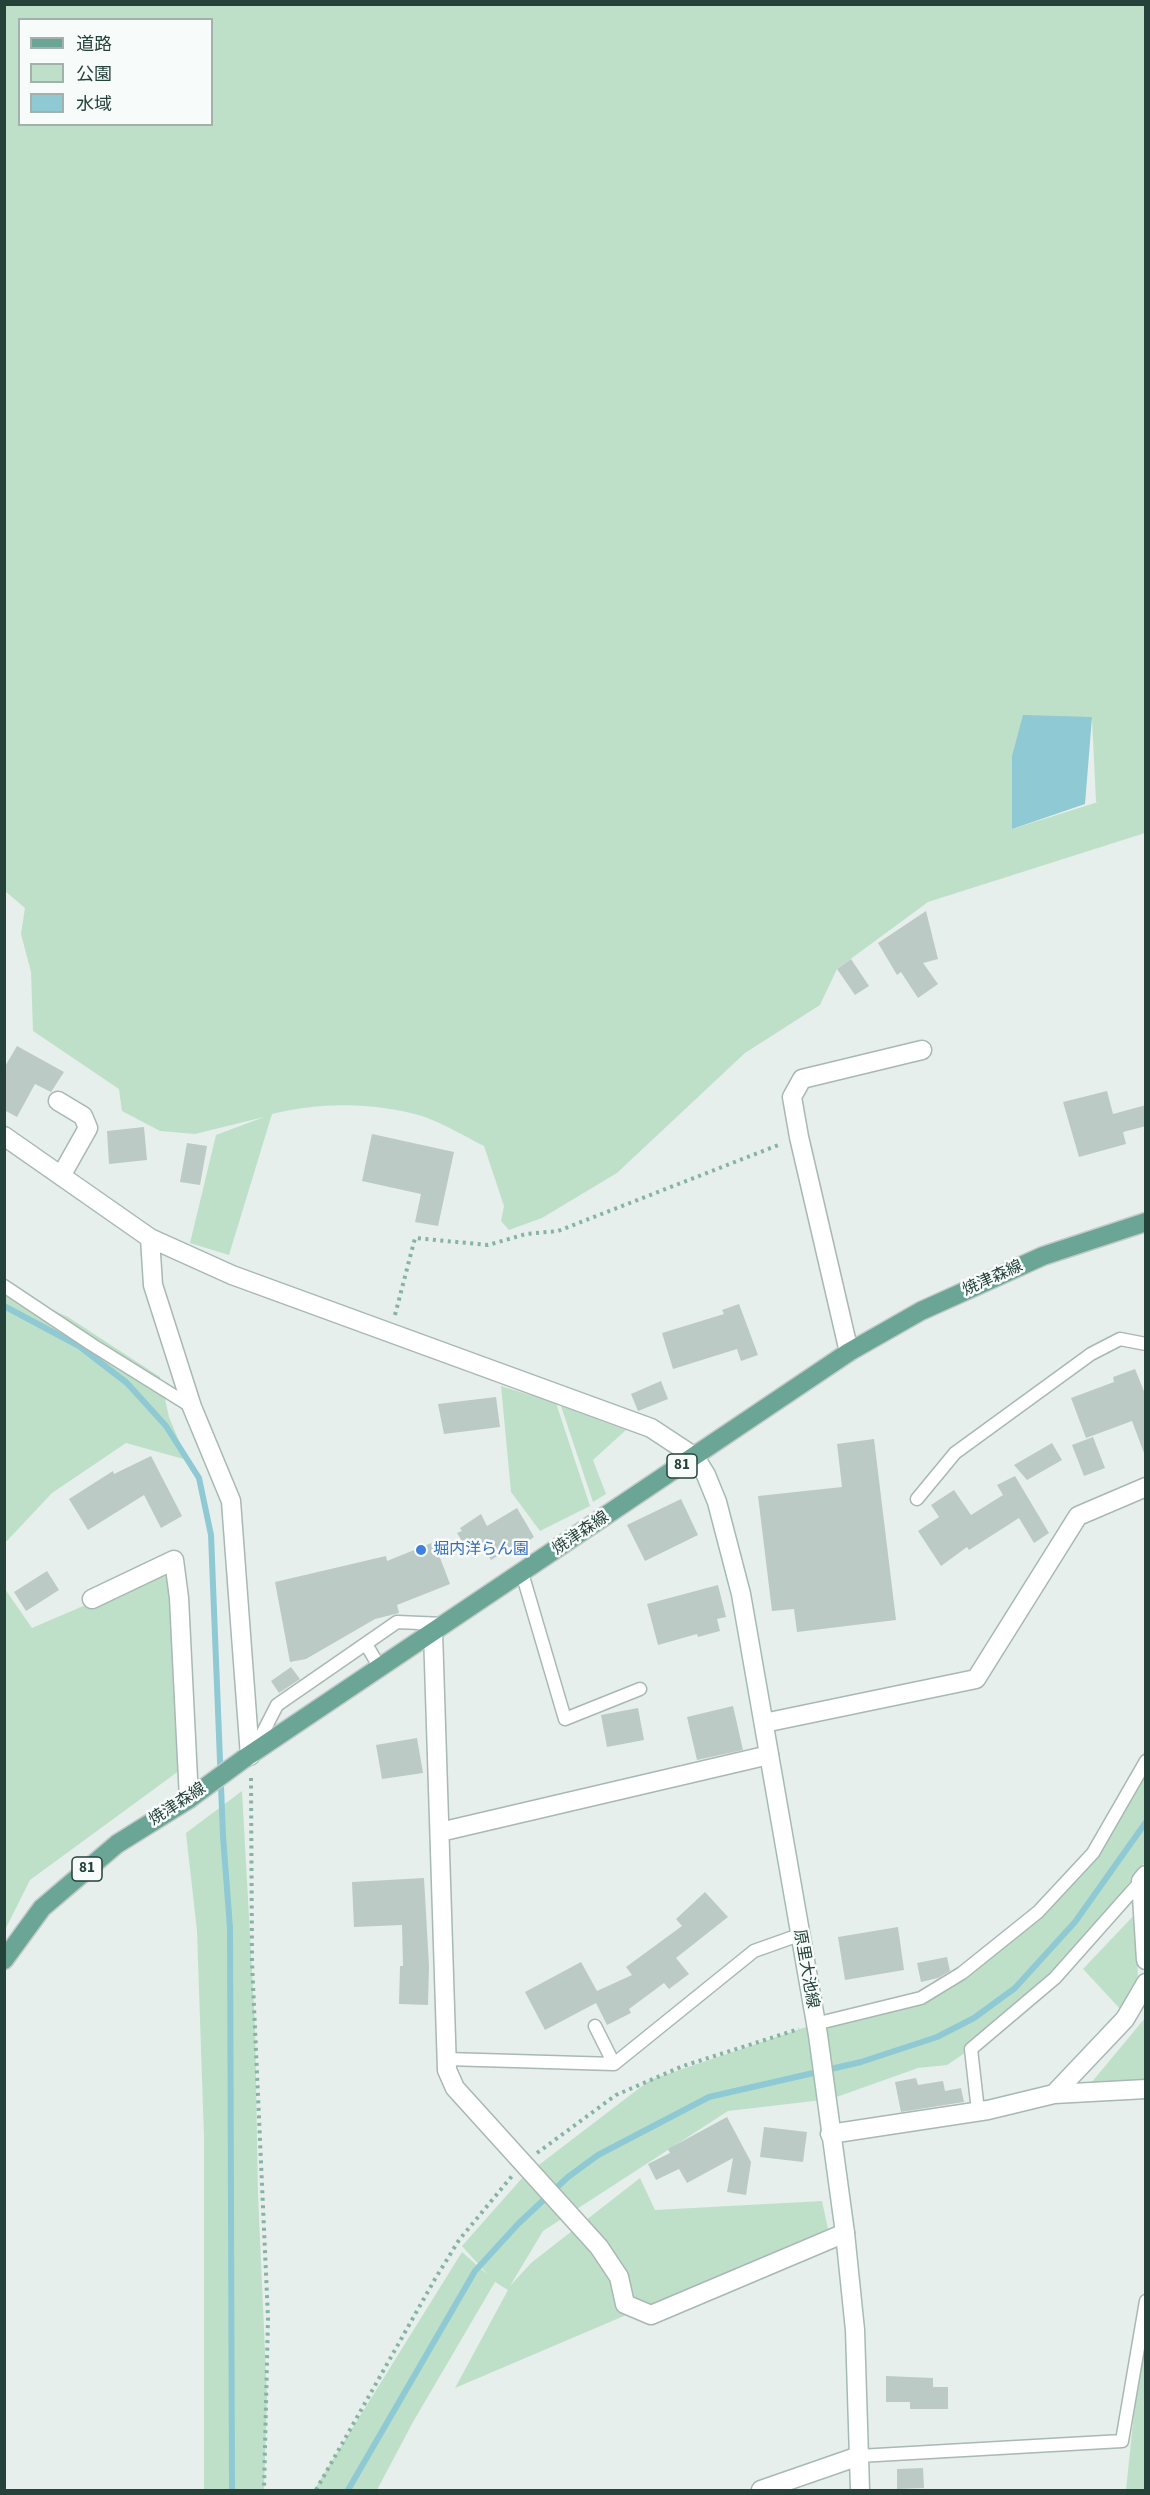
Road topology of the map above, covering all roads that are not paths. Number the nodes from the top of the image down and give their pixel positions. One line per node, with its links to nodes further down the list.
1 (922, 1050): 9 (street)
2 (58, 1101): 4 (street)
3 (4, 1136): 4 (street)
4 (61, 1176): 6 (street)
5 (1146, 1222): 9 (main road, 焼津森線 / 81)
6 (150, 1238): 10 (street); 11 (street)
7 (4, 1286): 10 (lane)
8 (1146, 1344): 13 (lane)
9 (849, 1352): 11 (main road, 焼津森線 / 81)
10 (192, 1407): 22 (street)
11 (695, 1458): 14 (main road, 焼津森線 / 81); 20 (street, 原里大池線)
12 (1146, 1487): 20 (street)
13 (917, 1499)
14 (522, 1573): 16 (main road, 焼津森線 / 81); 19 (lane)
15 (92, 1599): 24 (street)
16 (440, 1628): 17 (lane); 18 (main road, 焼津森線 / 81); 25 (street)
17 (366, 1644): 18 (lane); 22 (lane)
18 (380, 1668): 22 (main road, 焼津森線 / 81)
19 (640, 1689)
20 (765, 1723): 21 (street, 原里大池線)
21 (770, 1755): 25 (street); 27 (street, 原里大池線)
22 (248, 1757): 24 (main road, 焼津森線 / 81)
23 (1146, 1761): 32 (lane)
24 (189, 1799): 28 (main road, 焼津森線 / 81)
25 (440, 1832): 33 (street)
26 (1143, 1878): 29 (street); 37 (lane)
27 (799, 1935): 32 (street, 原里大池線); 34 (lane)
28 (4, 1960)
29 (1146, 1960)
30 (1146, 1983): 36 (street)
31 (595, 2026): 34 (lane)
32 (817, 2030): 38 (street, 原里大池線)
33 (447, 2059): 34 (lane); 39 (street)
34 (614, 2064)
35 (1146, 2089): 36 (street)
36 (1054, 2094): 37 (street)
37 (978, 2111): 38 (street)
38 (830, 2133): 39 (street, 原里大池線)
39 (845, 2233): 41 (street, 原里大池線)
40 (1146, 2301): 41 (lane)
41 (859, 2456): 42 (street); 43 (street, 原里大池線)
42 (761, 2490)
43 (860, 2490)

